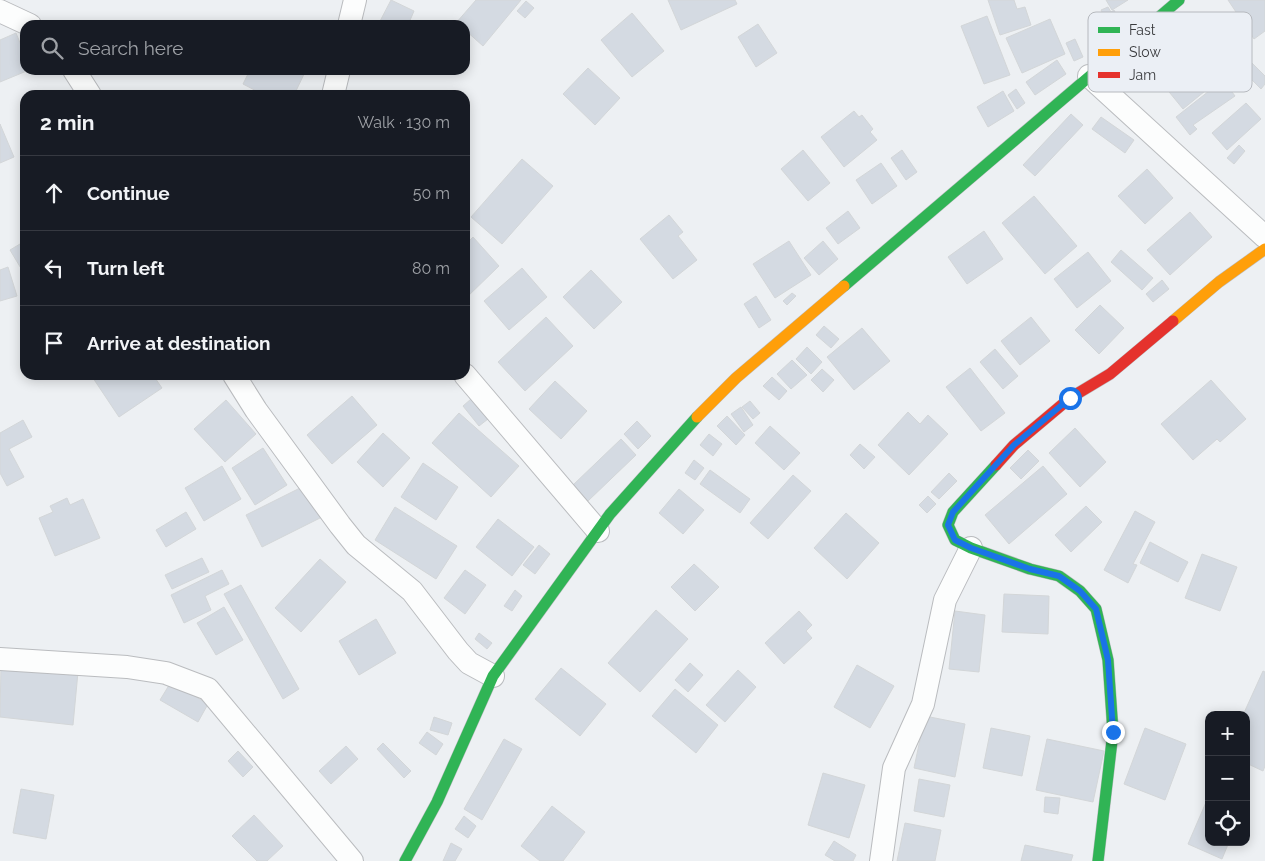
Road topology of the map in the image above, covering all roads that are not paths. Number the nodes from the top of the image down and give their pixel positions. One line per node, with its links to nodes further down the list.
1 (355, 0): 6 (street)
2 (1179, 0): 4 (street)
3 (0, 11): 5 (street)
4 (1166, 12)
5 (20, 20)
6 (350, 20)
7 (77, 75): 10 (street)
8 (338, 75): 11 (street)
9 (1088, 77): 17 (street)
10 (87, 90)
11 (334, 90)
12 (1106, 92): 13 (street)
13 (1265, 237)
14 (1265, 249): 18 (street)
15 (237, 380): 20 (street)
16 (469, 380): 17 (street)
17 (598, 531): 20 (street)
18 (971, 548): 23 (street); 24 (street)
19 (0, 659): 21 (street)
20 (493, 676): 22 (street)
21 (352, 861)
22 (405, 861)
23 (881, 861)
24 (1098, 861)

